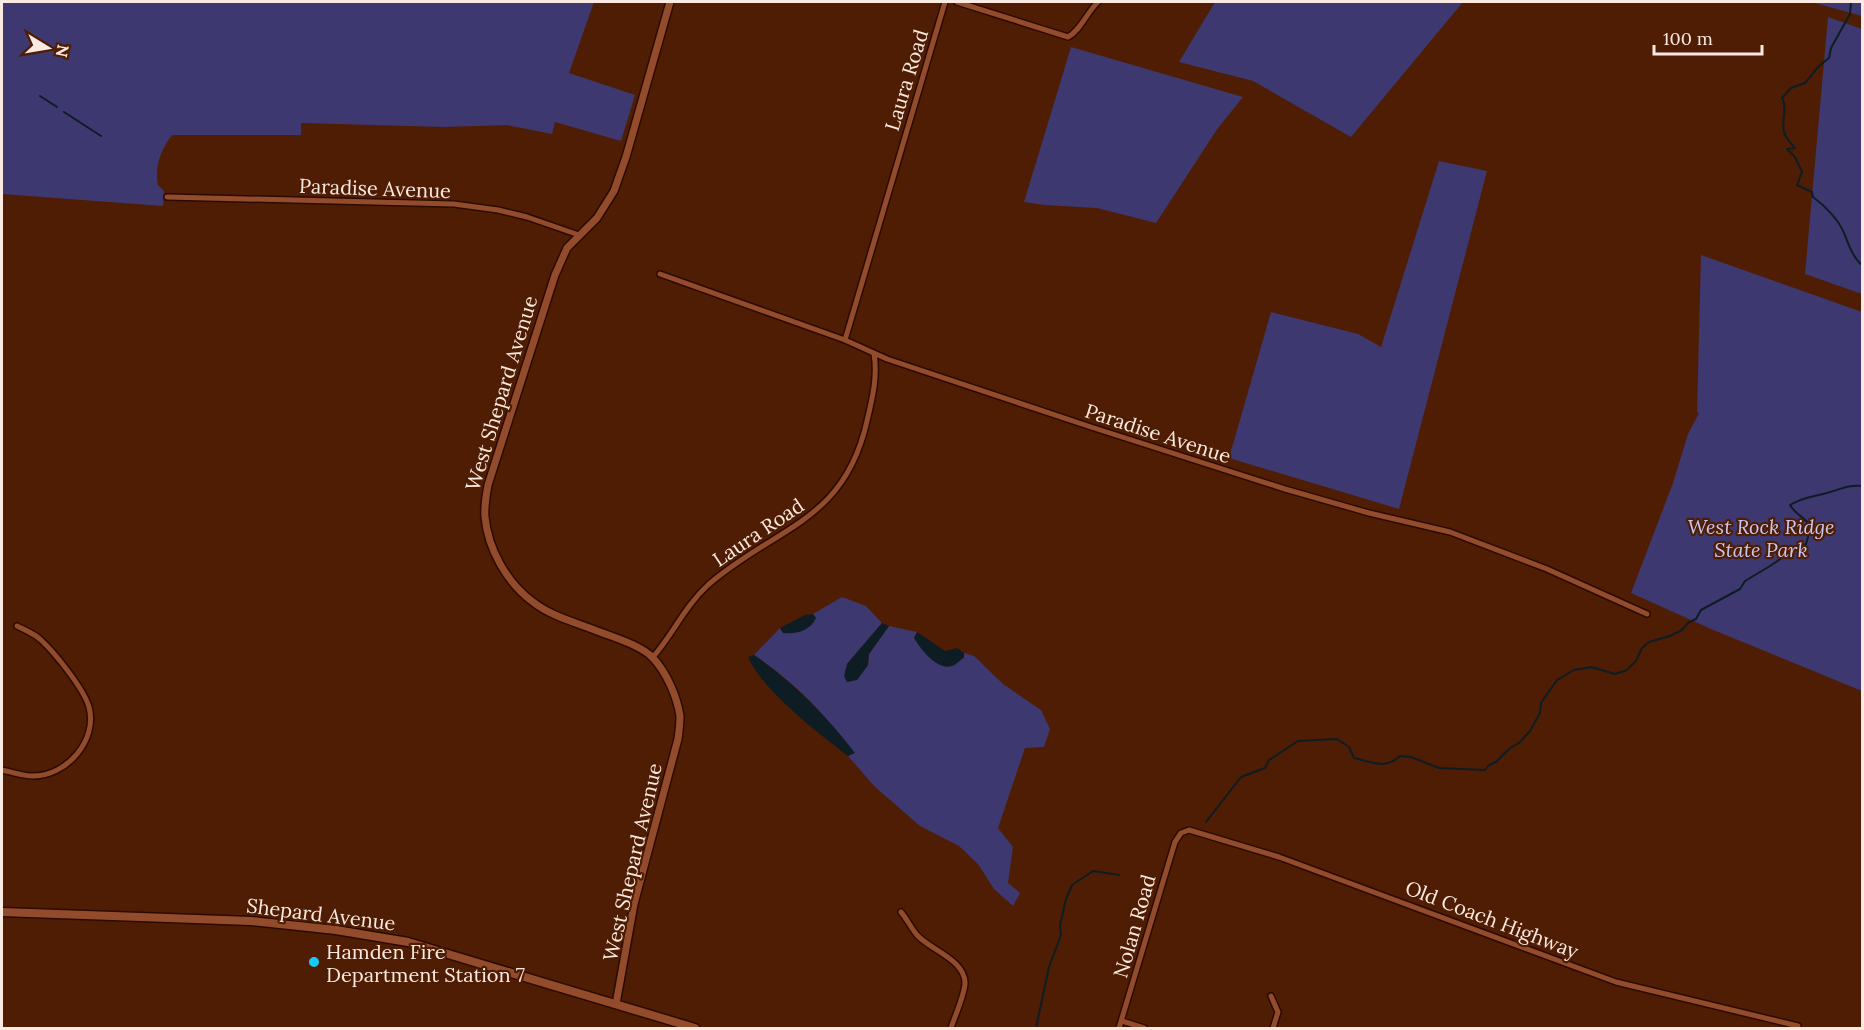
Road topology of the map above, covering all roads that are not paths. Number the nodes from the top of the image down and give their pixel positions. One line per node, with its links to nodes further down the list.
1 (670, 2): 6 (street, West Shepard Avenue)
2 (945, 2): 8 (street, Laura Road)
3 (957, 2): 4 (street)
4 (1098, 2)
5 (167, 197): 6 (street, Paradise Avenue)
6 (579, 235): 12 (street, West Shepard Avenue)
7 (660, 274): 8 (street, Paradise Avenue)
8 (845, 340): 9 (street, Paradise Avenue)
9 (874, 354): 10 (street, Paradise Avenue); 12 (street, Laura Road)
10 (1647, 614)
11 (17, 626): 13 (street)
12 (653, 657): 18 (street, West Shepard Avenue)
13 (2, 770)
14 (1181, 833): 19 (street, Nolan Road); 20 (street, Old Coach Highway)
15 (2, 912): 18 (main road, Shepard Avenue)
16 (902, 912): 22 (street)
17 (1271, 996): 25 (street)
18 (616, 1004): 21 (main road, Shepard Avenue)
19 (1122, 1021): 23 (street, Nolan Road); 24 (street)
20 (1798, 1026)
21 (695, 1029)
22 (951, 1029)
23 (1119, 1029)
24 (1144, 1029)
25 (1273, 1029)

